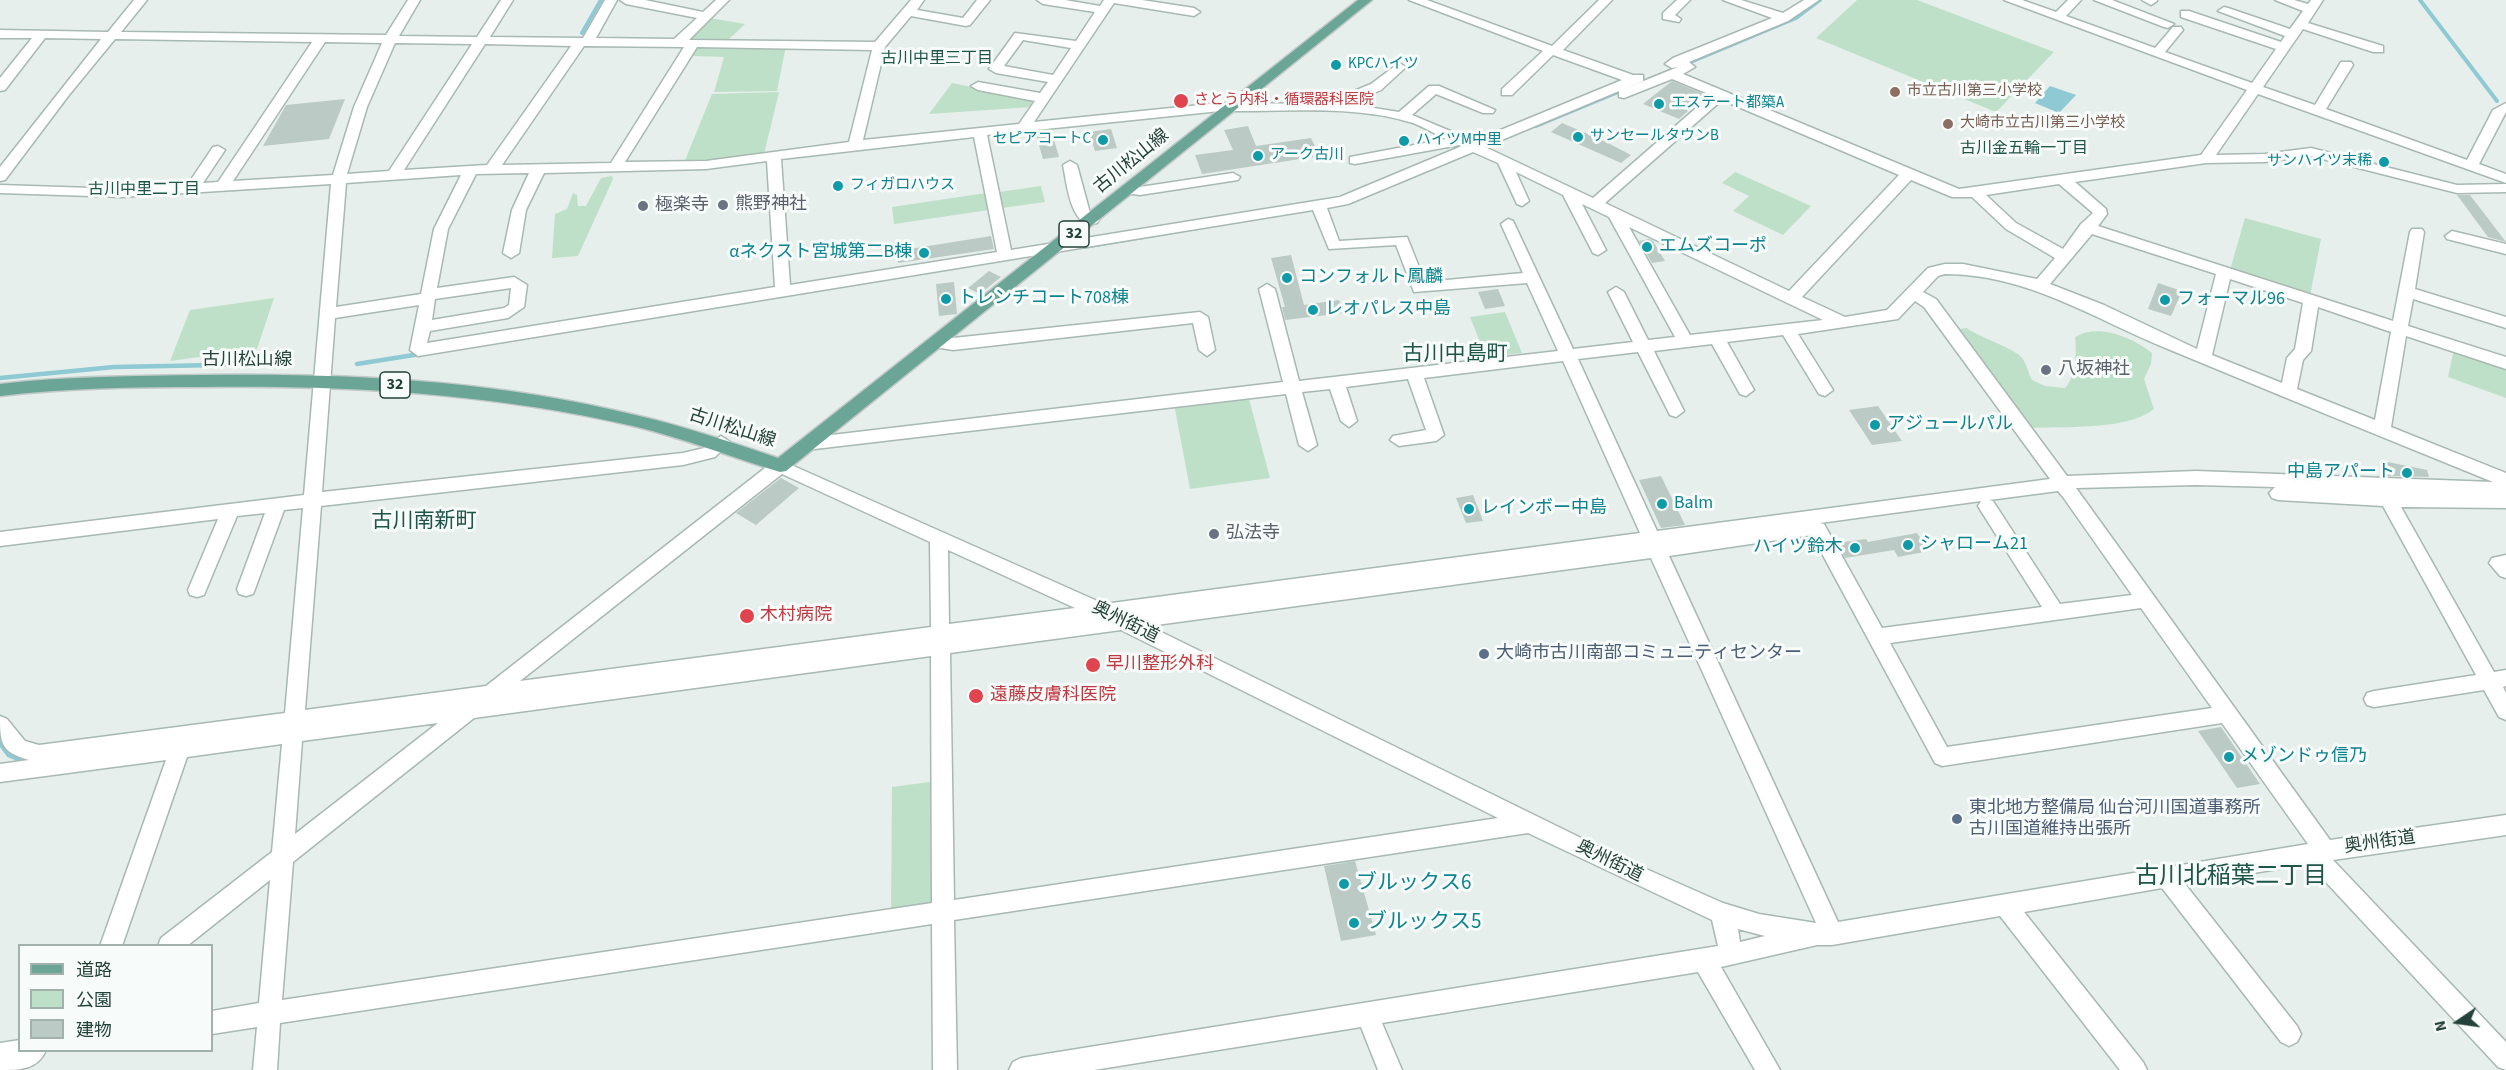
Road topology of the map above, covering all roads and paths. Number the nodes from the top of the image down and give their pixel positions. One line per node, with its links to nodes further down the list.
1 (141, 0): 34 (street)
2 (414, 0): 36 (street)
3 (507, 0): 37 (street)
4 (611, 0): 38 (street)
5 (626, 0): 27 (street)
6 (723, 0): 27 (street)
7 (918, 0): 24 (street)
8 (984, 0): 24 (street)
9 (1043, 0): 21 (street)
10 (1118, 0): 25 (street)
11 (1366, 0): 59 (main road, 古川松山線 / 32)
12 (1415, 0): 45 (street)
13 (1606, 0): 45 (street)
14 (1684, 0): 30 (street)
15 (1730, 0): 29 (street)
16 (1813, 0): 29 (street)
17 (2010, 0): 28 (street)
18 (2075, 0): 28 (street)
19 (2100, 0): 46 (street)
20 (2281, 0): 22 (street)
21 (1106, 5): 41 (street)
22 (2313, 5): 31 (street)
23 (2224, 11): 31 (street)
24 (909, 12): 42 (street)
25 (1194, 12)
26 (2185, 14): 43 (street)
27 (706, 16): 39 (street)
28 (2058, 17): 46 (street)
29 (1784, 18): 48 (street)
30 (1675, 19)
31 (2295, 29): 43 (street); 44 (street)
32 (0, 34): 33 (street)
33 (41, 35): 34 (street); 53 (street)
34 (109, 36): 35 (street); 81 (street)
35 (321, 38): 36 (street); 86 (street)
36 (389, 39): 37 (street); 82 (street)
37 (480, 40): 38 (street); 79 (street)
38 (583, 42): 39 (street); 77 (street)
39 (679, 42): 40 (street)
40 (694, 42): 42 (street); 75 (street)
41 (1079, 45): 50 (street); 50 (street)
42 (879, 46): 66 (street)
43 (2282, 47): 54 (street)
44 (2378, 50)
45 (1552, 51): 51 (street); 55 (street)
46 (2157, 53): 54 (street)
47 (2346, 65): 62 (street)
48 (1679, 66): 51 (street); 56 (street); 67 (street)
49 (1399, 67): 60 (street)
50 (1056, 79): 57 (street)
51 (1634, 80): 67 (street)
52 (978, 86): 57 (street)
53 (0, 87)
54 (2254, 88): 62 (street); 70 (street)
55 (1507, 92)
56 (1721, 94): 80 (street); 94 (street)
57 (1043, 98): 64 (street)
58 (2506, 107): 74 (street)
59 (1228, 108): 60 (street); 64 (street); 90 (main road, 古川松山線 / 32)
60 (1336, 108): 63 (street)
61 (1488, 110): 63 (street)
62 (2318, 111): 74 (street)
63 (1404, 115): 67 (street)
64 (1023, 128): 65 (street)
65 (980, 133): 66 (street); 106 (street)
66 (855, 145): 69 (street)
67 (1476, 147): 71 (street); 72 (street); 95 (street)
68 (218, 150): 87 (street)
69 (774, 157): 75 (street); 115 (street)
70 (2206, 159): 85 (street); 88 (street)
71 (1355, 160)
72 (1503, 160): 91 (street); 93 (street)
73 (1070, 165): 97 (street)
74 (2471, 166): 84 (street)
75 (615, 167): 76 (street)
76 (539, 168): 77 (street); 105 (street)
77 (492, 169): 78 (street)
78 (471, 170): 79 (street); 119 (street)
79 (395, 173): 82 (street)
80 (1908, 174): 92 (street); 120 (street)
81 (0, 177)
82 (339, 177): 86 (street); 123 (street)
83 (1233, 177): 90 (street)
84 (2506, 179)
85 (2063, 180): 92 (street); 99 (street)
86 (224, 184): 87 (street)
87 (193, 187): 89 (street)
88 (2506, 188)
89 (0, 189)
90 (1129, 190): 97 (main road, 古川松山線 / 32)
91 (1568, 191): 94 (street); 104 (street)
92 (1975, 192): 107 (street)
93 (1522, 201)
94 (1595, 204): 96 (street)
95 (1320, 209): 102 (street); 108 (street); 111 (street)
96 (1615, 214): 120 (street); 131 (street)
97 (1092, 220): 102 (main road, 古川松山線 / 32)
98 (1508, 224): 111 (street)
99 (2086, 227): 107 (street); 110 (street)
100 (2417, 232): 117 (street)
101 (2452, 236): 103 (street)
102 (1058, 247): 106 (street); 108 (main road, 古川松山線 / 32)
103 (2506, 249)
104 (1598, 250)
105 (511, 253)
106 (1005, 256): 109 (street)
107 (2064, 256): 112 (street)
108 (1044, 258): 109 (street); 132 (main road, 古川松山線 / 32)
109 (977, 264): 113 (street)
110 (2224, 272): 122 (street); 136 (street)
111 (1532, 277): 135 (street)
112 (2041, 285): 118 (street); 136 (street)
113 (835, 287): 115 (street); 121 (street)
114 (1267, 289): 141 (street)
115 (783, 291): 121 (street)
116 (1616, 292): 133 (street)
117 (2406, 292): 125 (street); 128 (street)
118 (1914, 293): 124 (street); 155 (street)
119 (428, 296): 123 (street); 126 (street); 126 (street)
120 (1791, 298): 124 (street)
121 (754, 300): 126 (street); 129 (street)
122 (2311, 300): 128 (street); 145 (street)
123 (327, 314): 139 (street)
124 (1844, 323): 127 (street)
125 (2506, 323)
126 (423, 327)
127 (1788, 329): 130 (street); 144 (street)
128 (2400, 329): 137 (street); 148 (street)
129 (593, 330)
130 (1717, 338): 131 (street); 143 (street)
131 (1684, 341): 133 (street)
132 (935, 342): 134 (street); 151 (main road, 古川松山線 / 32)
133 (1644, 346): 135 (street); 146 (street)
134 (1207, 350)
135 (1569, 355): 138 (street); 166 (street)
136 (2203, 357): 145 (street)
137 (2506, 363)
138 (1414, 373): 140 (street); 149 (street)
139 (324, 382): 142 (main road, 古川松山線 / 32); 150 (main road, 古川松山線 / 32); 157 (street)
140 (1336, 382): 141 (street); 147 (street)
141 (1293, 387): 151 (street); 152 (street)
142 (0, 390)
143 (1746, 390)
144 (1825, 390)
145 (2288, 391): 148 (street)
146 (1676, 411)
147 (1349, 421)
148 (2382, 430): 154 (street)
149 (1399, 440)
150 (721, 442): 153 (main road, 古川松山線 / 32); 157 (street)
151 (807, 444): 153 (main road, 古川松山線 / 32)
152 (1308, 445)
153 (780, 466): 164 (street, 奥州街道); 179 (street)
154 (2506, 480)
155 (2067, 489): 156 (street); 158 (street); 161 (street); 166 (street); 172 (street)
156 (2506, 489)
157 (314, 500): 160 (street); 185 (street)
158 (2388, 500): 159 (street); 178 (street)
159 (2506, 501)
160 (276, 506): 162 (street); 169 (street)
161 (1987, 506): 163 (street); 174 (street)
162 (231, 510): 165 (street); 170 (street)
163 (1818, 529): 166 (street); 176 (street)
164 (939, 538): 173 (street, 奥州街道); 177 (street)
165 (0, 539)
166 (1655, 544): 171 (street); 197 (street)
167 (2506, 562): 168 (street)
168 (2506, 571)
169 (246, 589)
170 (197, 590)
171 (1317, 590): 173 (street); 175 (street)
172 (2146, 600): 174 (street); 183 (street)
173 (1101, 611): 175 (street, 奥州街道); 177 (street)
174 (2055, 612): 176 (street)
175 (1126, 623): 177 (street); 189 (street, 奥州街道)
176 (1877, 636): 183 (street)
177 (940, 640): 179 (street); 181 (street); 195 (street)
178 (2498, 679): 180 (street); 182 (street)
179 (491, 693): 181 (street); 185 (street)
180 (2374, 699)
181 (469, 711): 185 (street); 192 (street)
182 (2506, 711)
183 (2227, 714): 191 (street)
184 (0, 725): 187 (street)
185 (295, 727): 186 (street); 187 (street); 192 (street)
186 (180, 749): 187 (street); 198 (street)
187 (93, 754): 188 (street)
188 (3, 768)
189 (1530, 823): 195 (street); 196 (street, 奥州街道)
190 (2506, 825): 191 (street, 奥州街道)
191 (2319, 852): 193 (street, 奥州街道); 209 (street)
192 (285, 854): 199 (street); 202 (street)
193 (2166, 877): 194 (street, 奥州街道); 205 (street)
194 (2006, 906): 197 (street, 奥州街道); 216 (street)
195 (944, 911): 202 (street); 212 (street)
196 (1720, 913): 197 (street, 奥州街道); 200 (street)
197 (1827, 935): 200 (street)
198 (111, 944)
199 (170, 944)
200 (1730, 954): 201 (street)
201 (1704, 960): 203 (street); 215 (street)
202 (271, 1013): 204 (street); 211 (street)
203 (1367, 1014): 213 (street); 214 (street)
204 (213, 1022)
205 (2289, 1034)
206 (20, 1052): 208 (street)
207 (31, 1052): 210 (street)
208 (0, 1055)
209 (2506, 1059)
210 (10, 1070)
211 (266, 1070)
212 (945, 1070)
213 (1021, 1070)
214 (1390, 1070)
215 (1768, 1070)
216 (2134, 1070)

